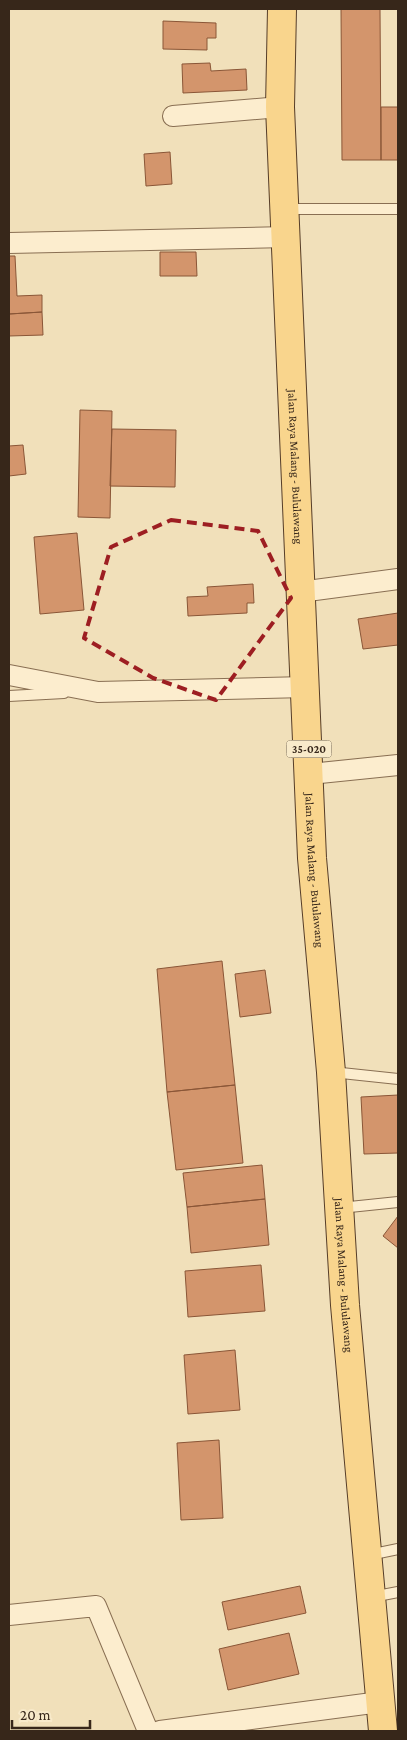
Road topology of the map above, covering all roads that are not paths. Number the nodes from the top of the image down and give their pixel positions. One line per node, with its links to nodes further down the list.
1 (282, 9): 2 (main road, Jalan Raya Malang - Bululawang / 35-020)
2 (280, 107): 3 (street); 4 (main road, Jalan Raya Malang - Bululawang / 35-020)
3 (173, 116)
4 (286, 208): 5 (lane); 6 (main road, Jalan Raya Malang - Bululawang / 35-020)
5 (398, 209)
6 (287, 237): 7 (street); 9 (main road, Jalan Raya Malang - Bululawang / 35-020)
7 (9, 243)
8 (398, 579): 9 (street)
9 (300, 592): 11 (main road, Jalan Raya Malang - Bululawang / 35-020)
10 (9, 676): 12 (street)
11 (306, 687): 12 (street); 15 (main road, Jalan Raya Malang - Bululawang / 35-020)
12 (98, 692): 13 (lane)
13 (9, 696)
14 (398, 765): 15 (street)
15 (310, 774): 16 (main road, Jalan Raya Malang - Bululawang / 35-020)
16 (331, 1072): 17 (lane); 19 (main road, Jalan Raya Malang - Bululawang / 35-020)
17 (398, 1079)
18 (398, 1202): 19 (lane)
19 (340, 1208): 20 (main road, Jalan Raya Malang - Bululawang / 35-020)
20 (367, 1543): 21 (lane); 23 (main road, Jalan Raya Malang - Bululawang / 35-020)
21 (398, 1549)
22 (398, 1592): 23 (lane)
23 (372, 1597): 25 (main road, Jalan Raya Malang - Bululawang / 35-020)
24 (9, 1615): 26 (street)
25 (380, 1702): 27 (street); 28 (main road, Jalan Raya Malang - Bululawang / 35-020)
26 (148, 1731)
27 (160, 1731)
28 (383, 1731)

